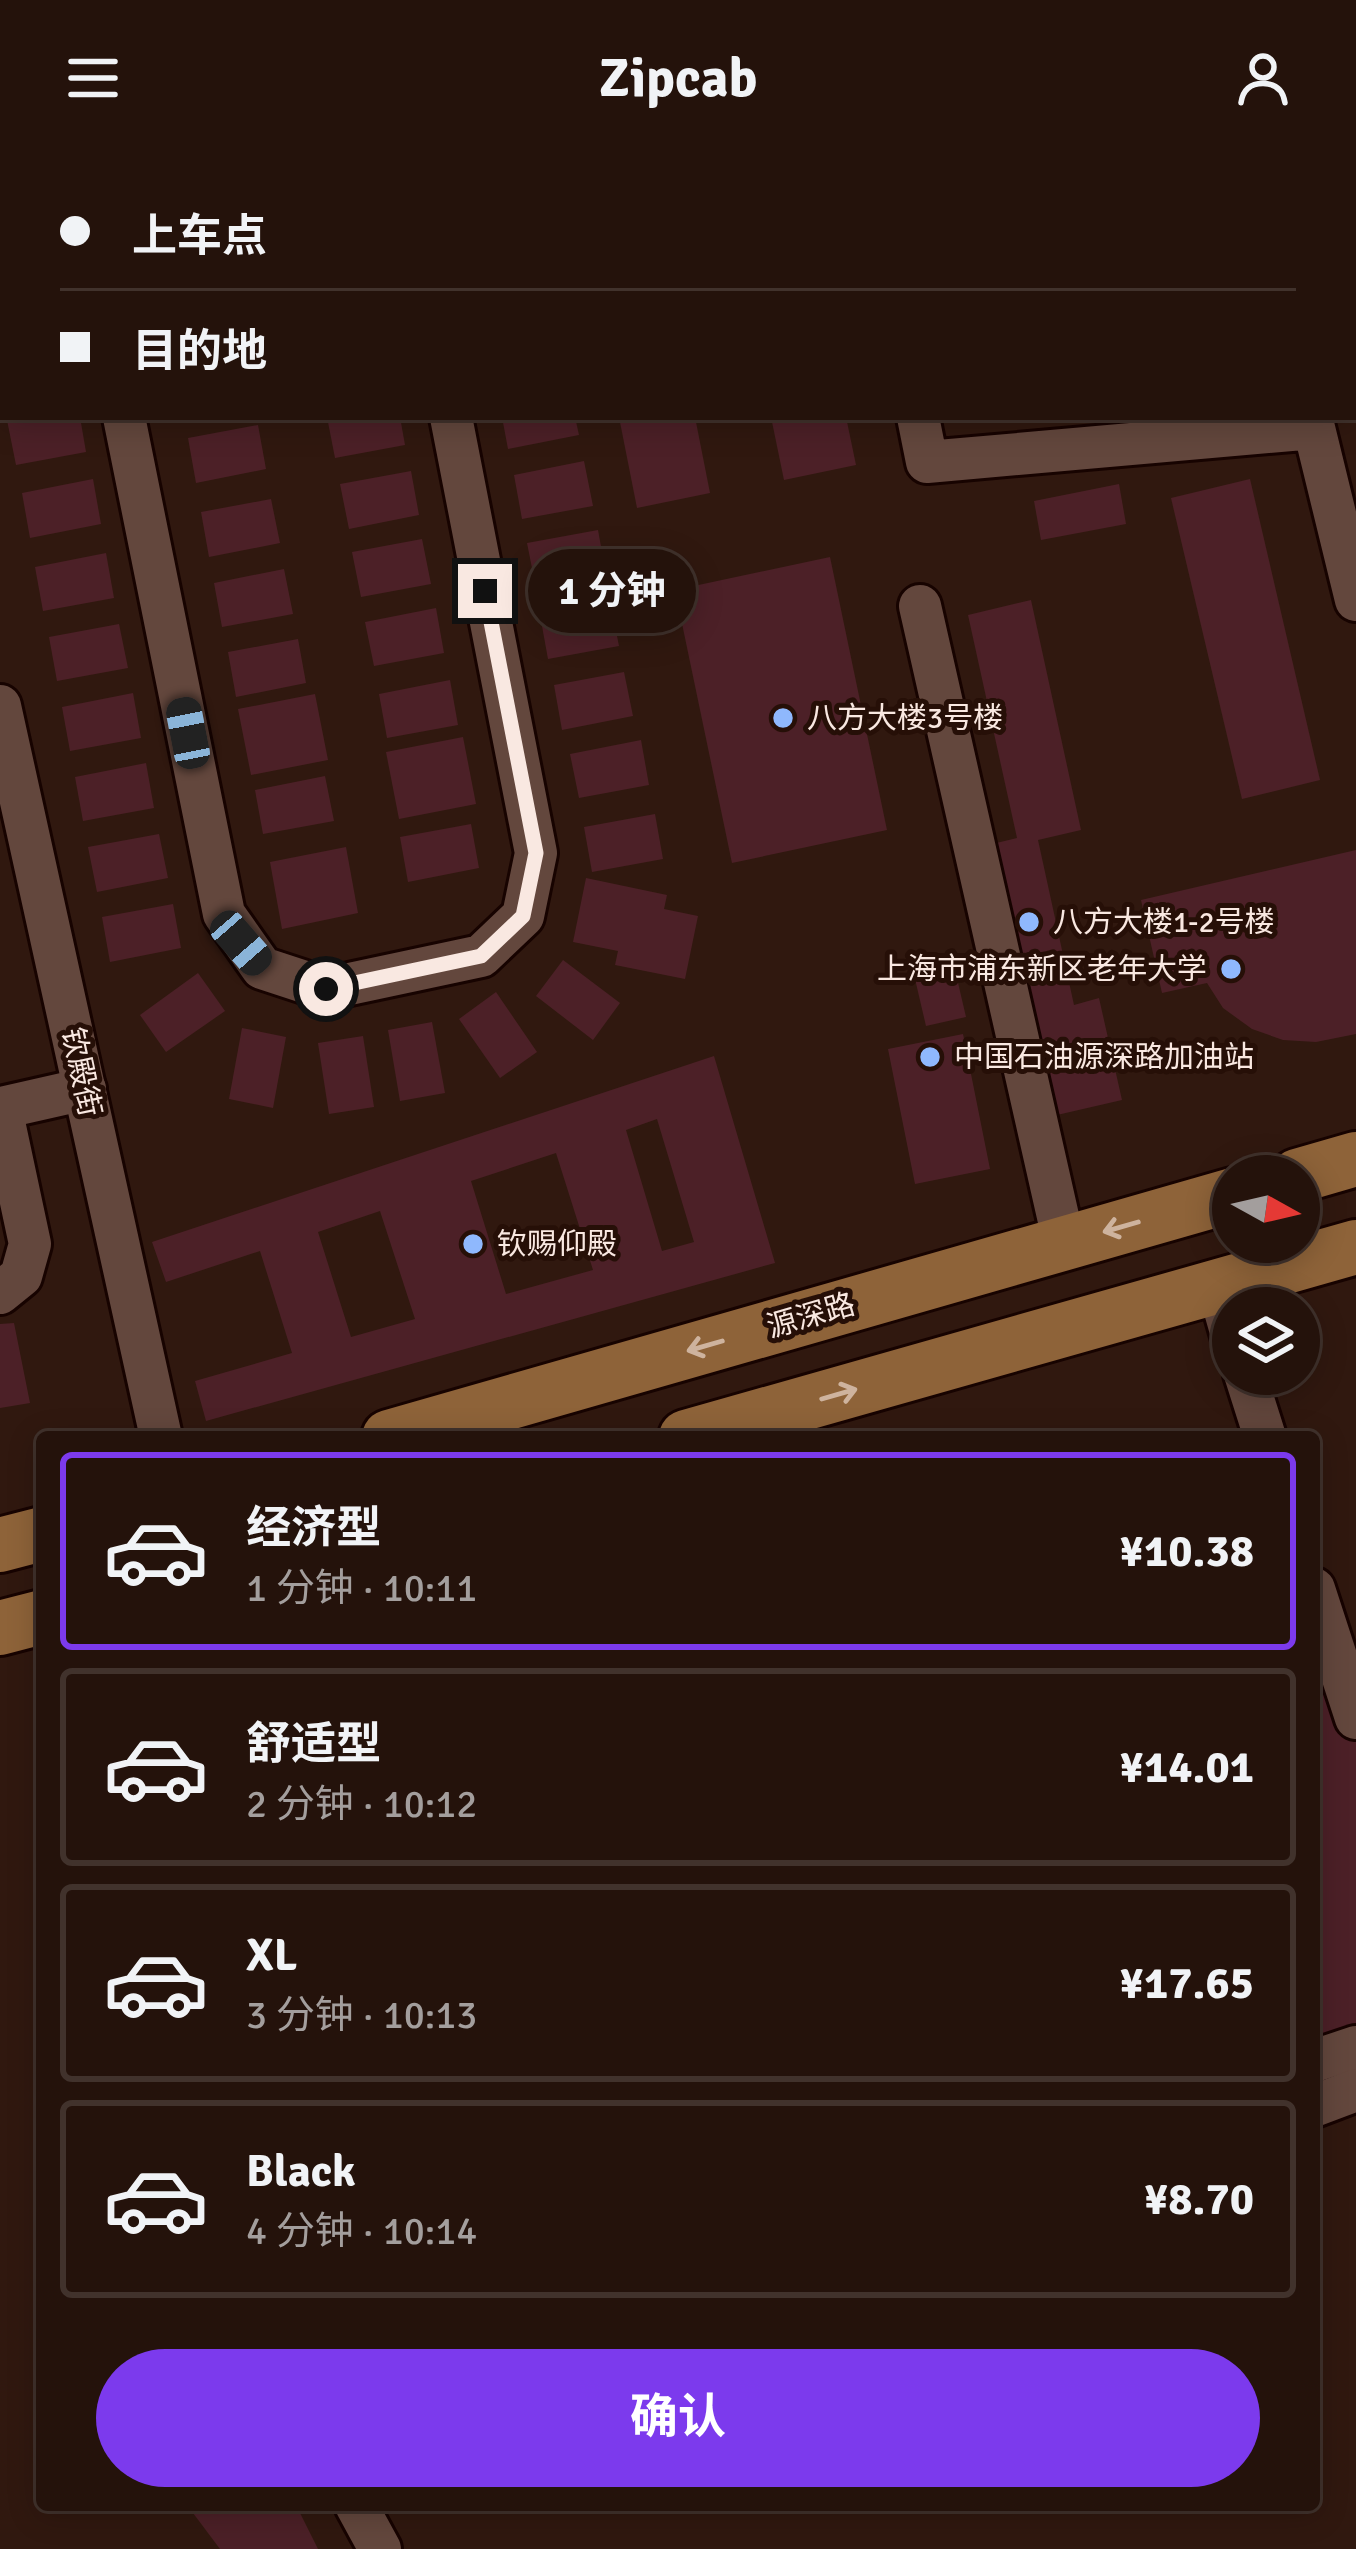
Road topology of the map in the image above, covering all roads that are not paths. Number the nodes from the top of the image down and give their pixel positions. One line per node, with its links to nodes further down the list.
1 (125, 420): 2 (street)
2 (452, 420)
3 (919, 420): 4 (street)
4 (1356, 600)
5 (920, 606): 11 (street)
6 (0, 706): 7 (street, 钦殿街)
7 (85, 1089): 14 (street); 16 (street, 钦殿街)
8 (1356, 1159): 9 (main road)
9 (1320, 1169)
10 (1212, 1201): 11 (main road, 源深路, one-way to 11)
11 (1064, 1243): 17 (main road, 源深路, one-way to 17)
12 (1356, 1247): 13 (main road)
13 (1218, 1286): 18 (main road, one-way to 13)
14 (0, 1293)
15 (1252, 1395): 19 (street)
16 (160, 1431)
17 (410, 1431)
18 (707, 1431)
19 (1263, 1431)
20 (36, 1536): 21 (main road)
21 (0, 1545)
22 (36, 1619): 23 (main road)
23 (0, 1628)
24 (1324, 1657): 25 (street)
25 (1356, 1718)
26 (1356, 2047): 27 (street)
27 (1320, 2059)
28 (1356, 2090): 29 (street)
29 (1320, 2104)
30 (359, 2511): 31 (street)
31 (380, 2549)

